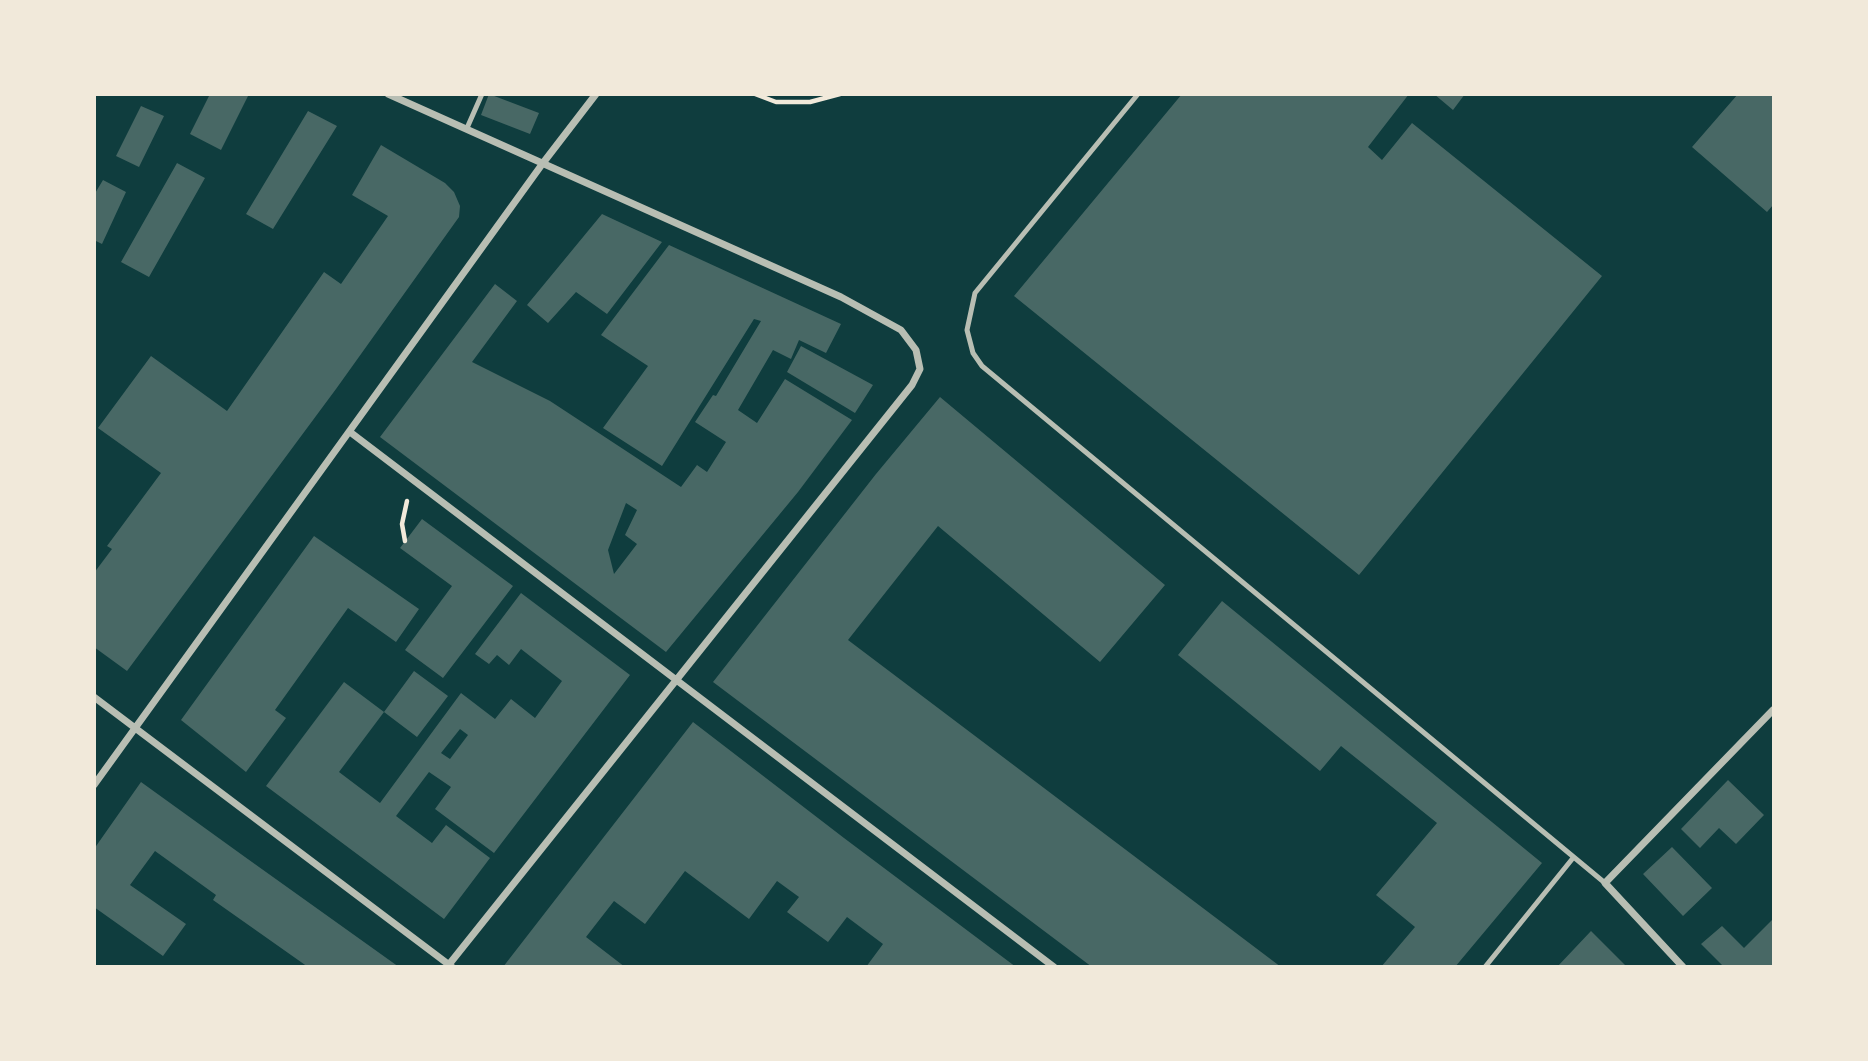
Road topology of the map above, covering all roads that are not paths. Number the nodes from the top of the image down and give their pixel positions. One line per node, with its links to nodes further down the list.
1 (388, 94): 5 (street)
2 (482, 94): 5 (lane)
3 (596, 94): 6 (street)
4 (1139, 94): 13 (lane)
5 (467, 128): 6 (street)
6 (543, 163): 7 (street); 8 (street)
7 (350, 432): 8 (street); 11 (street)
8 (675, 682): 15 (street); 16 (street)
9 (94, 697): 11 (street)
10 (1773, 710): 14 (street)
11 (135, 729): 12 (street); 15 (street)
12 (94, 785)
13 (1573, 858): 14 (lane); 17 (lane)
14 (1605, 883): 18 (street)
15 (449, 966)
16 (1054, 967)
17 (1485, 967)
18 (1683, 967)

